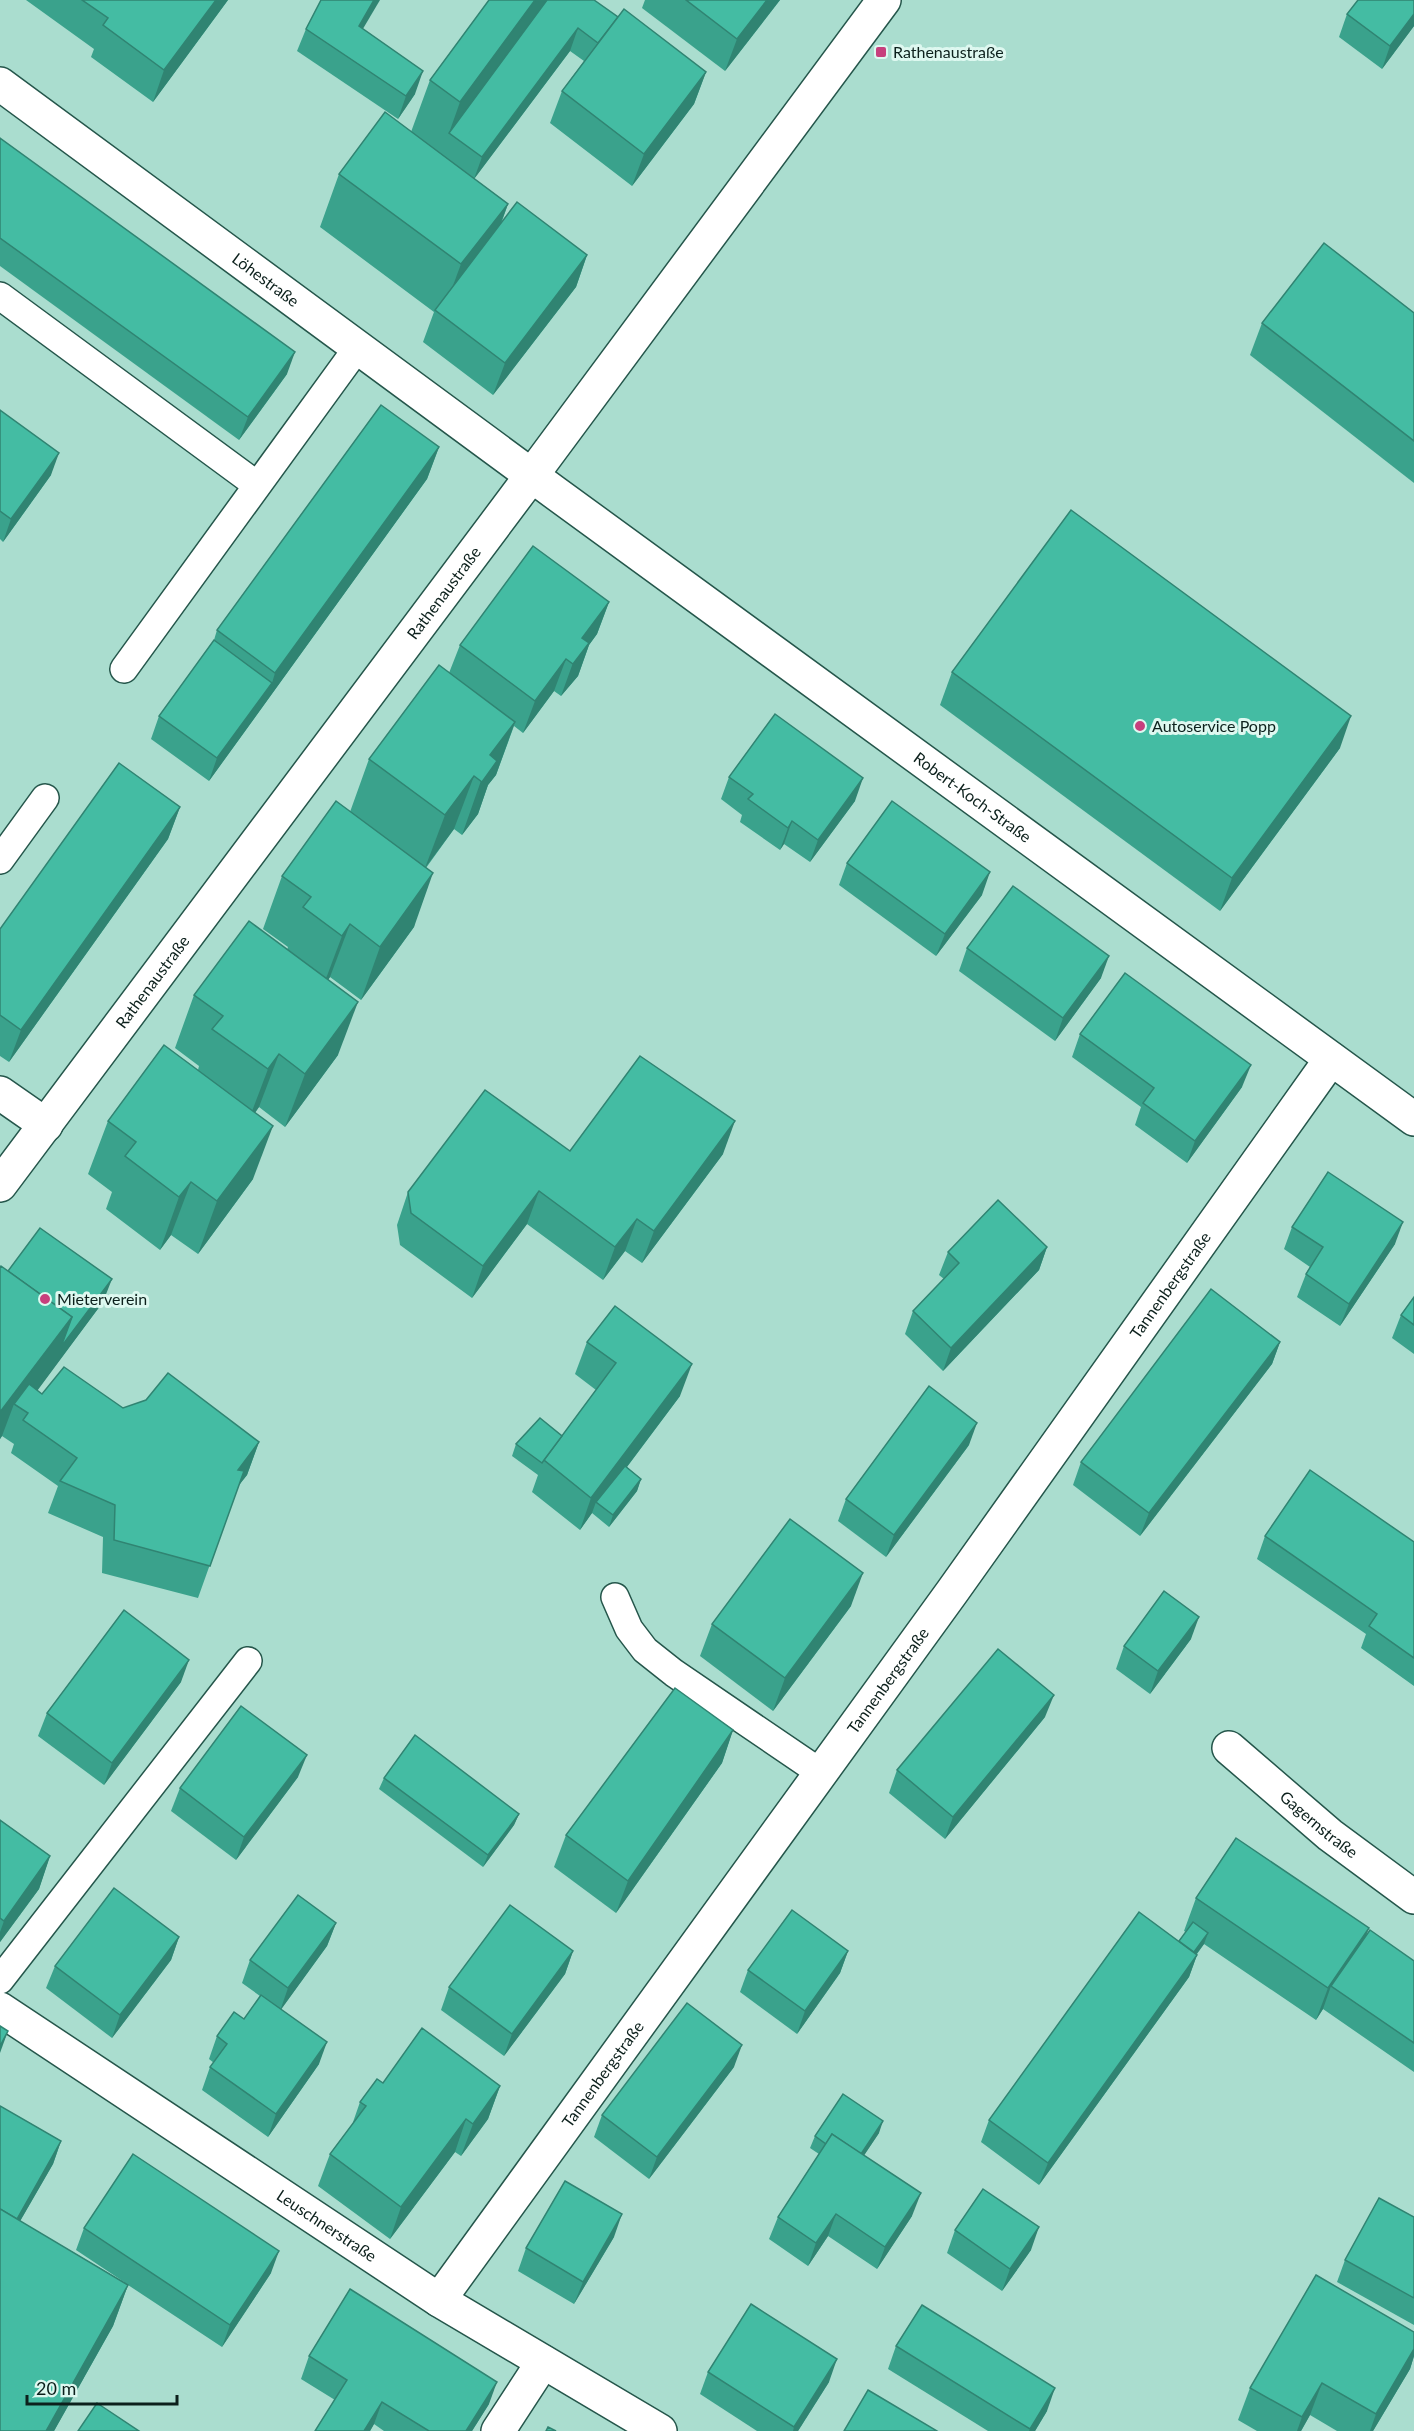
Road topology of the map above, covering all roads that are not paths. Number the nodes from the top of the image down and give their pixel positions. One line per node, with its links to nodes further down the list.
1 (884, 0): 5 (street, Rathenaustraße)
2 (0, 84): 4 (street, Löhestraße)
3 (0, 296): 6 (lane)
4 (358, 347): 5 (street, Löhestraße); 6 (lane)
5 (532, 476): 10 (street, Robert-Koch-Straße); 13 (street, Rathenaustraße)
6 (257, 485): 7 (lane)
7 (124, 669)
8 (45, 798): 9 (lane)
9 (0, 860)
10 (1331, 1059): 12 (street, Robert-Koch-Straße); 18 (street, Tannenbergstraße)
11 (0, 1093): 13 (street)
12 (1414, 1119)
13 (46, 1125): 14 (street, Rathenaustraße)
14 (0, 1185)
15 (615, 1597): 18 (lane)
16 (248, 1661): 20 (lane)
17 (1229, 1748): 19 (street, Gagernstraße)
18 (821, 1773): 22 (street, Tannenbergstraße)
19 (1414, 1897)
20 (0, 1980)
21 (0, 2008): 22 (street, Leuschnerstraße)
22 (440, 2300): 23 (street, Leuschnerstraße)
23 (543, 2362): 24 (street); 25 (street, Leuschnerstraße)
24 (498, 2431)
25 (660, 2431)

